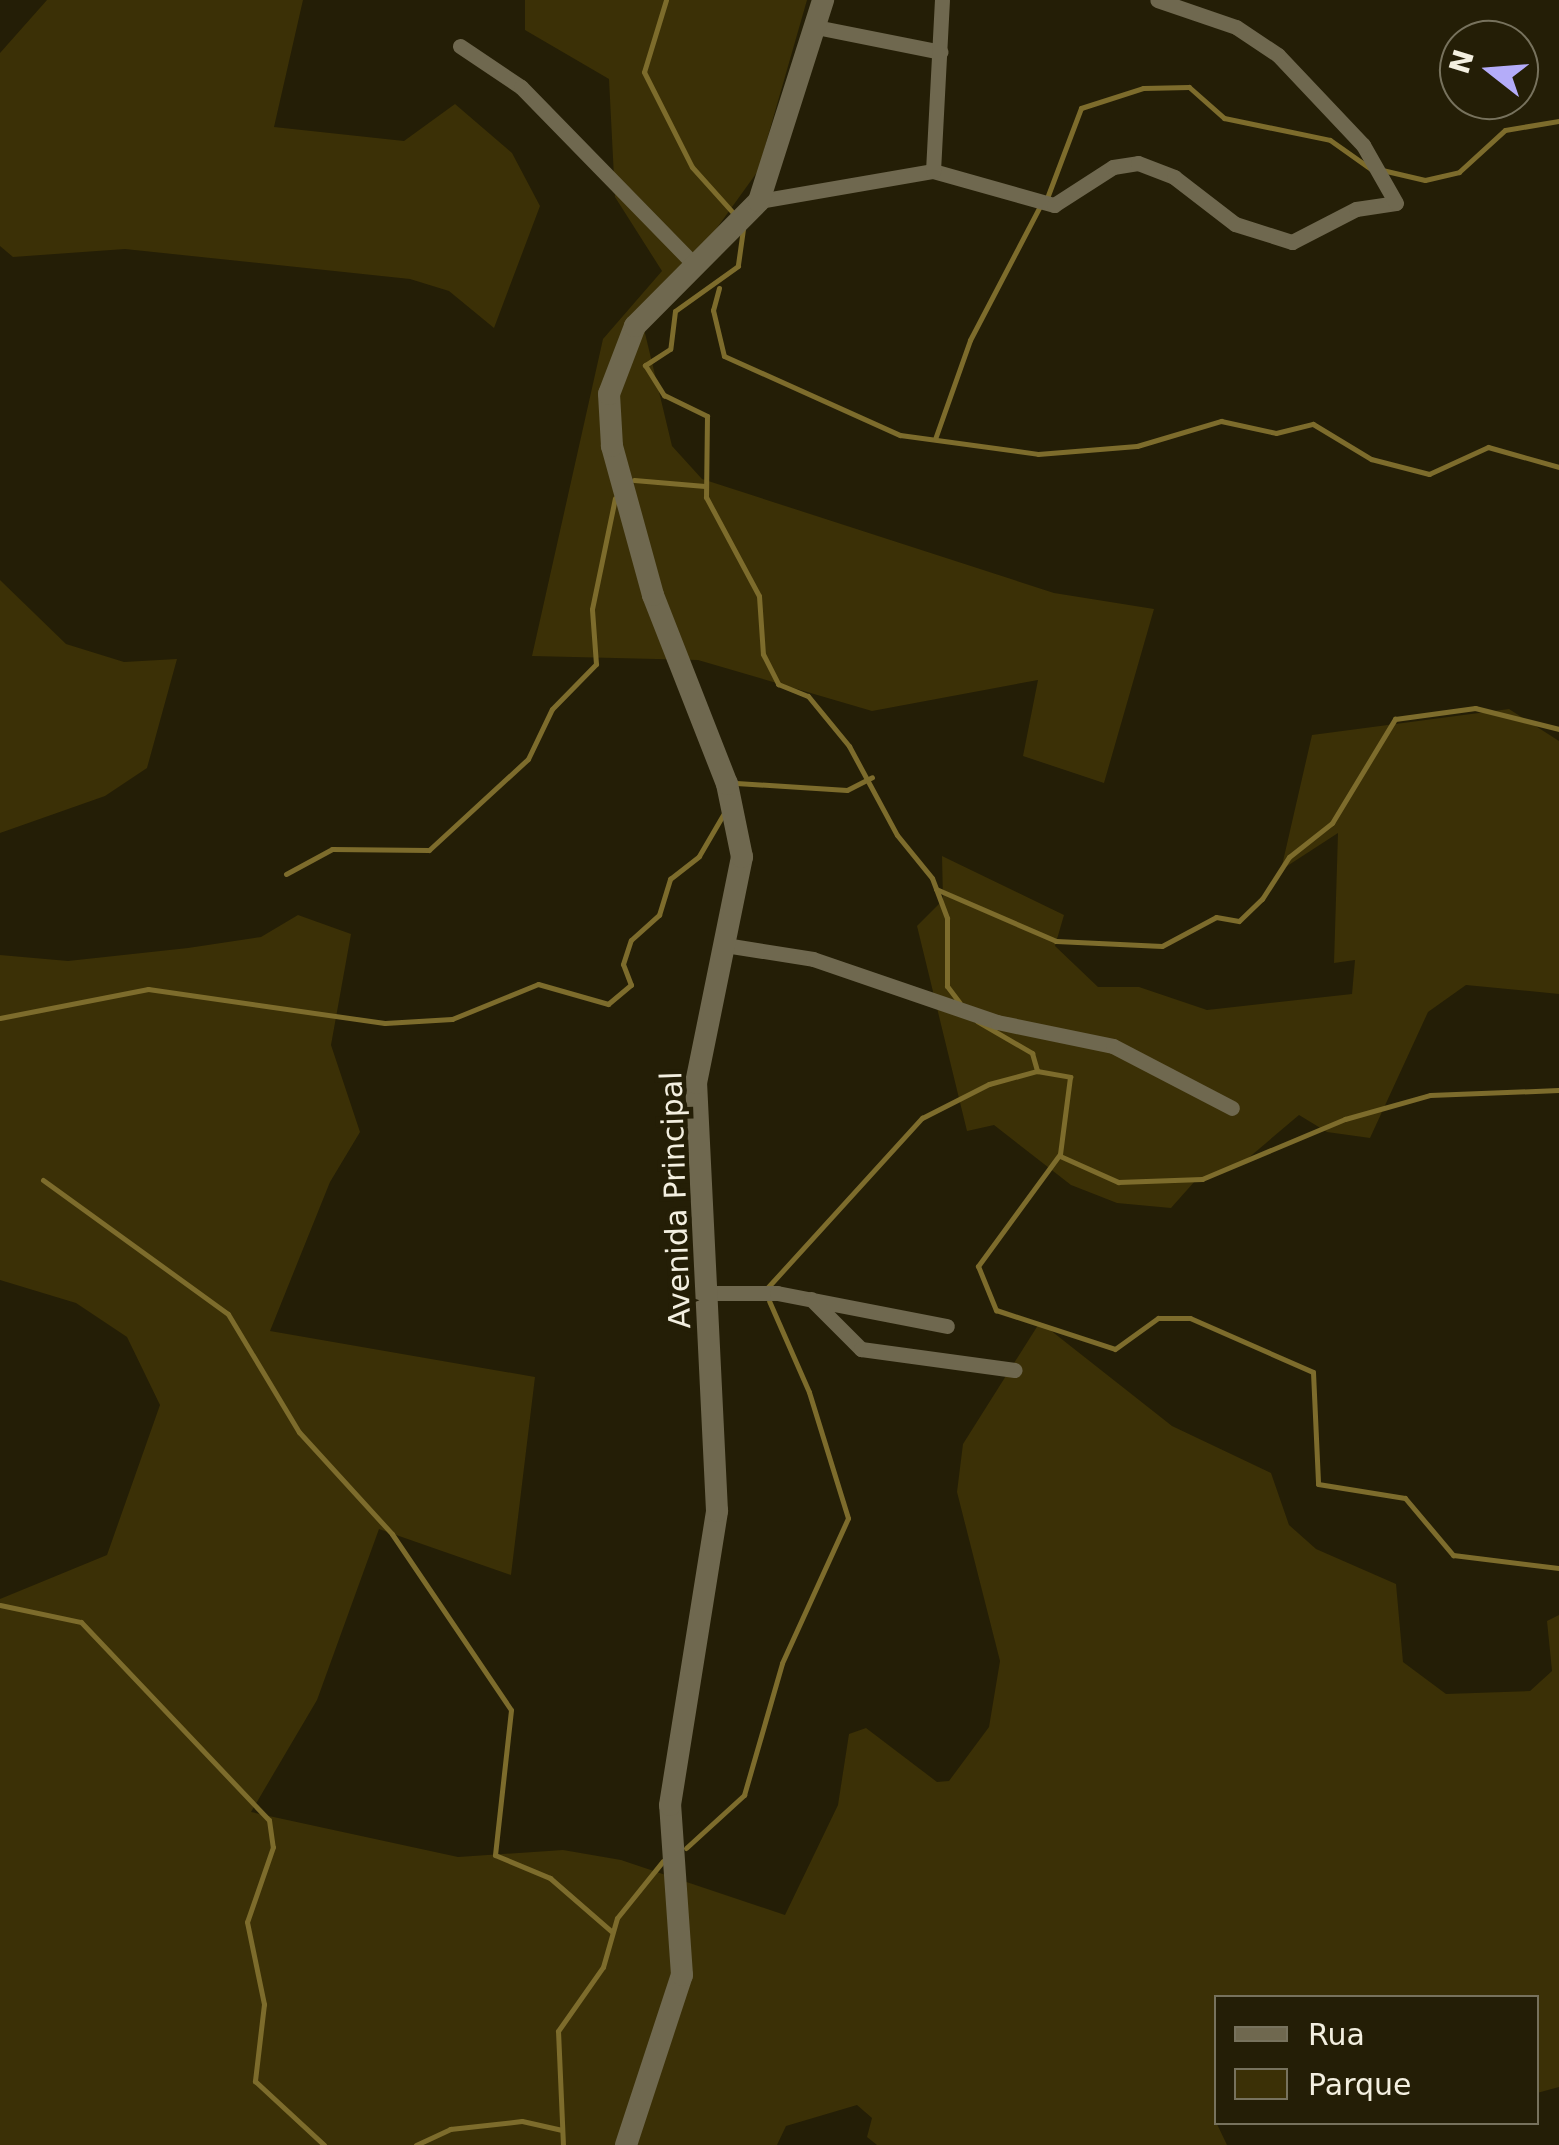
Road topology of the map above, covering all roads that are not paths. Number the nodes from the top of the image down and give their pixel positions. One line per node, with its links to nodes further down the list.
1 (823, 0): 4 (street)
2 (942, 0): 6 (street)
3 (1156, 0): 7 (street)
4 (816, 27): 6 (street); 8 (street)
5 (460, 46): 9 (street)
6 (940, 52): 7 (street)
7 (934, 170): 8 (street)
8 (759, 200): 9 (street, Avenida Principal)
9 (694, 264): 10 (street, Avenida Principal)
10 (726, 945): 11 (street); 12 (street, Avenida Principal)
11 (1232, 1108)
12 (708, 1293): 13 (street); 16 (street, Avenida Principal)
13 (810, 1300): 14 (street); 15 (street)
14 (947, 1326)
15 (1015, 1370)
16 (626, 2145)

